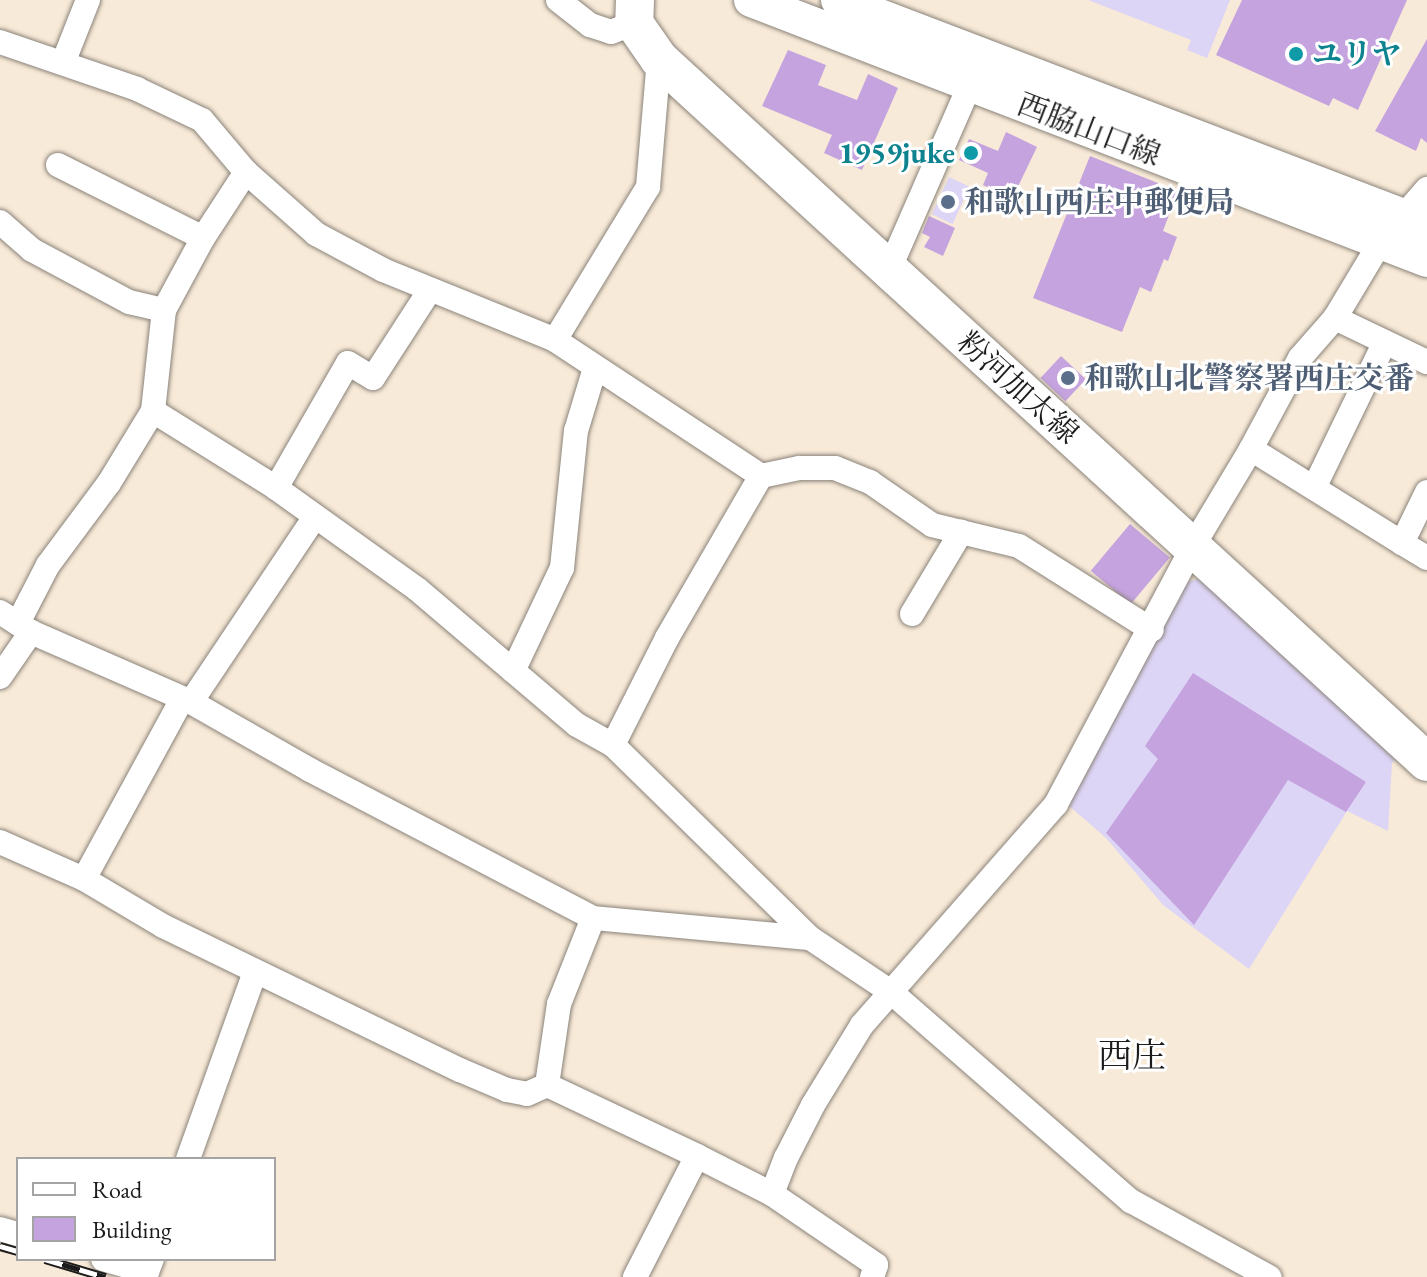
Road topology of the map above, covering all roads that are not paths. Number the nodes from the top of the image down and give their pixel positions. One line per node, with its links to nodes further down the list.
1 (88, 0): 8 (street)
2 (558, 0): 5 (street)
3 (751, 0): 9 (street, 西脇山口線)
4 (838, 0): 13 (street, 西脇山口線)
5 (635, 12): 7 (main road, 粉河加太線)
6 (0, 42): 8 (street)
7 (659, 59): 18 (main road, 粉河加太線); 22 (street)
8 (63, 63): 11 (street)
9 (970, 85): 16 (street, 西脇山口線); 18 (street)
10 (58, 165): 15 (street)
11 (246, 172): 15 (street); 19 (street)
12 (1427, 189): 13 (street)
13 (1415, 220): 16 (street)
14 (0, 222): 20 (street)
15 (203, 238): 20 (street)
16 (1380, 243): 17 (street, 西脇山口線); 21 (street)
17 (1427, 260)
18 (889, 270): 35 (main road, 粉河加太線)
19 (430, 290): 22 (street); 29 (street)
20 (164, 310): 26 (street)
21 (1335, 318): 23 (street); 27 (street)
22 (555, 340): 25 (street)
23 (1385, 342): 24 (street); 30 (street)
24 (1427, 362)
25 (595, 368): 28 (street); 40 (street)
26 (153, 411): 29 (street); 38 (street)
27 (1251, 449): 30 (street); 35 (street)
28 (761, 476): 33 (street); 43 (street)
29 (276, 488): 32 (street)
30 (1314, 488): 34 (street)
31 (1427, 492): 34 (street)
32 (315, 517): 40 (street); 42 (street)
33 (961, 532): 37 (street); 39 (street)
34 (1402, 543): 36 (street)
35 (1193, 546): 39 (street); 44 (main road, 粉河加太線)
36 (1427, 558)
37 (912, 614)
38 (16, 622): 41 (street); 42 (street)
39 (1152, 630): 50 (street)
40 (513, 671): 43 (street)
41 (0, 677)
42 (186, 700): 46 (street); 47 (street)
43 (613, 745): 48 (street)
44 (1427, 762)
45 (2, 852): 46 (street)
46 (84, 879): 49 (street)
47 (593, 918): 48 (street); 51 (street)
48 (810, 938): 50 (street)
49 (255, 972): 51 (street); 53 (street)
50 (891, 992): 54 (street); 59 (street)
51 (547, 1085): 52 (street)
52 (697, 1156): 54 (street); 57 (street)
53 (189, 1157)
54 (772, 1194): 58 (street)
55 (110, 1261): 56 (street)
56 (151, 1261)
57 (635, 1277)
58 (872, 1277)
59 (1269, 1277)

